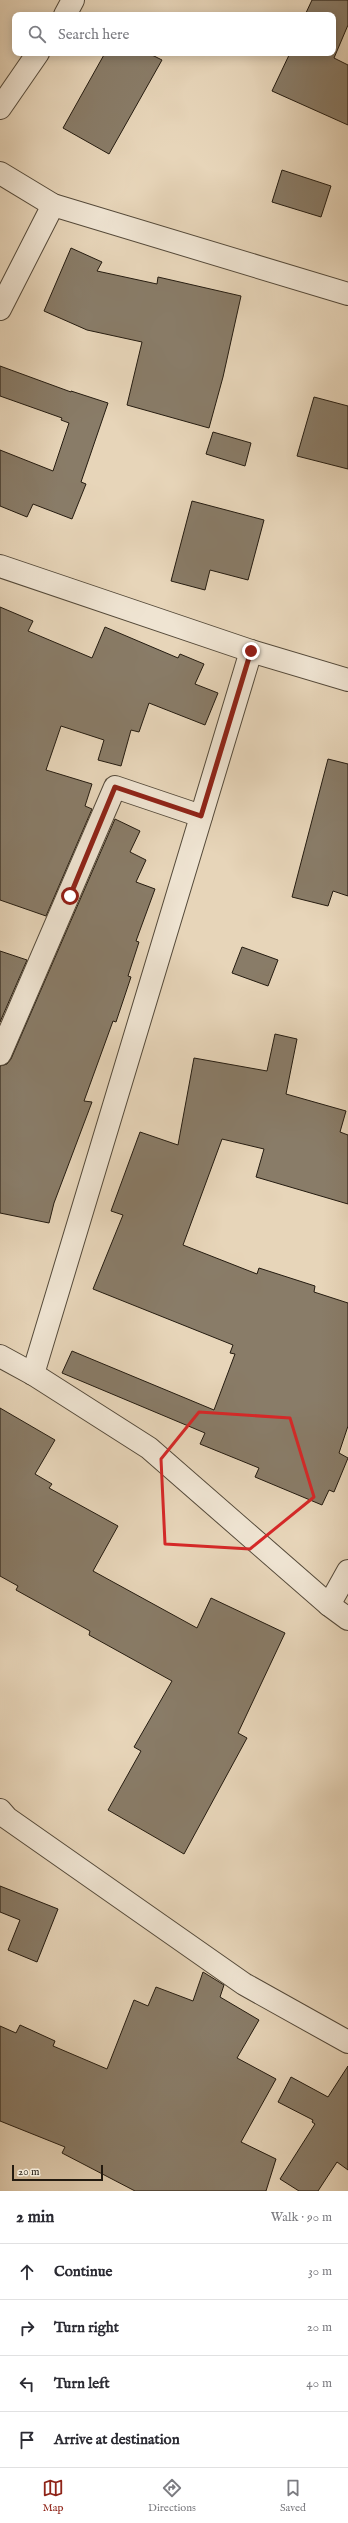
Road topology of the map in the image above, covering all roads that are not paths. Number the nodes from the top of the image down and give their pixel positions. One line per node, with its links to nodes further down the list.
1 (73, 0): 2 (street)
2 (67, 12)
3 (36, 56): 4 (street)
4 (0, 108)
5 (0, 173): 6 (street)
6 (53, 206): 7 (street); 8 (street)
7 (348, 294)
8 (0, 309)
9 (0, 566): 10 (street)
10 (251, 651): 11 (street); 12 (street)
11 (348, 680)
12 (201, 816): 13 (street); 15 (street)
13 (0, 1054)
14 (0, 1356): 15 (street)
15 (33, 1374): 17 (street)
16 (348, 1571): 17 (street)
17 (329, 1605): 18 (street)
18 (348, 1619)
19 (0, 1810): 20 (street)
20 (348, 2042)

